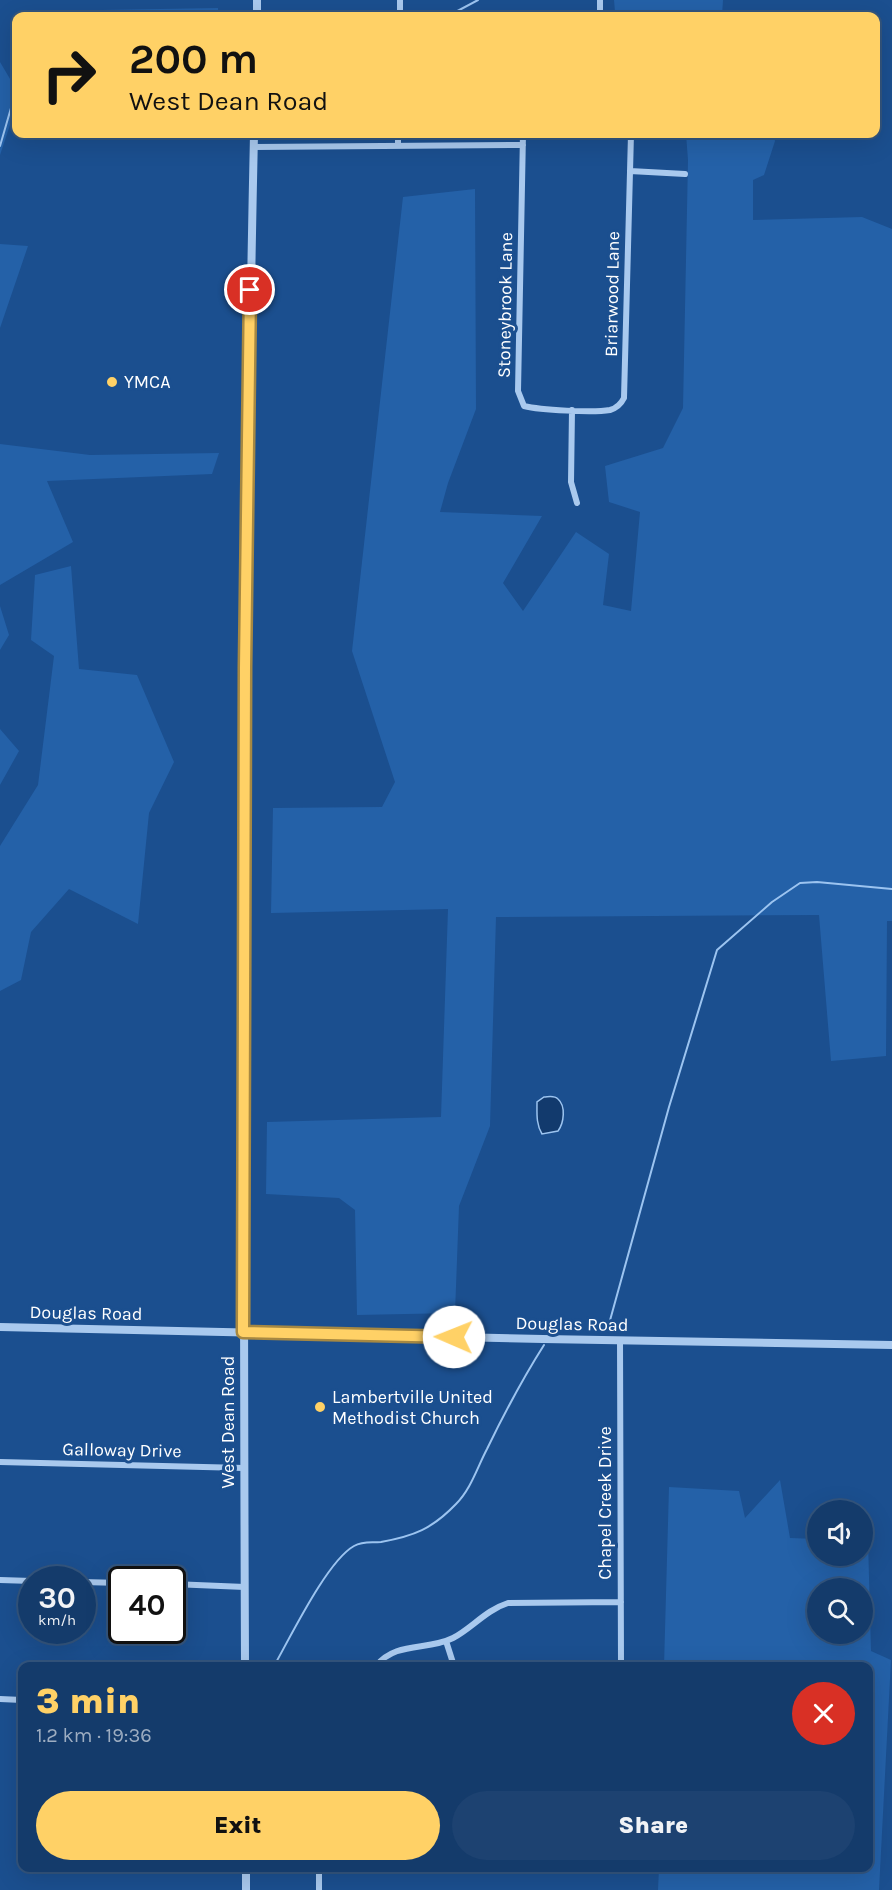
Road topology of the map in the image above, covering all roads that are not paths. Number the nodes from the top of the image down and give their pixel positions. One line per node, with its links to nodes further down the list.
1 (254, 138): 7 (street, West Dean Road)
2 (398, 138): 6 (street)
3 (523, 138): 5 (street, Stoneybrook Lane)
4 (631, 138): 8 (street, Briarwood Lane)
5 (523, 145): 6 (street); 10 (street, Stoneybrook Lane)
6 (398, 146): 7 (street)
7 (254, 147): 13 (street, West Dean Road)
8 (630, 171): 9 (street); 10 (street, Briarwood Lane)
9 (685, 174)
10 (572, 410): 11 (street)
11 (577, 503)
12 (0, 1327): 13 (street, Douglas Road)
13 (243, 1332): 14 (street, Douglas Road); 17 (street, West Dean Road)
14 (620, 1340): 15 (street, Douglas Road); 22 (street, Chapel Creek Drive)
15 (892, 1345)
16 (0, 1462): 17 (street, Galloway Drive)
17 (244, 1468): 21 (street, West Dean Road)
18 (0, 1580): 19 (street)
19 (18, 1581)
20 (186, 1585): 21 (street)
21 (245, 1587): 24 (street, West Dean Road)
22 (621, 1602): 23 (street); 27 (street, Chapel Creek Drive)
23 (446, 1641): 25 (street); 26 (street)
24 (245, 1662)
25 (381, 1662)
26 (453, 1662)
27 (621, 1662)
28 (0, 1699): 29 (street)
29 (18, 1700)
30 (246, 1872): 32 (street)
31 (319, 1872): 33 (street)
32 (246, 1890)
33 (319, 1890)

